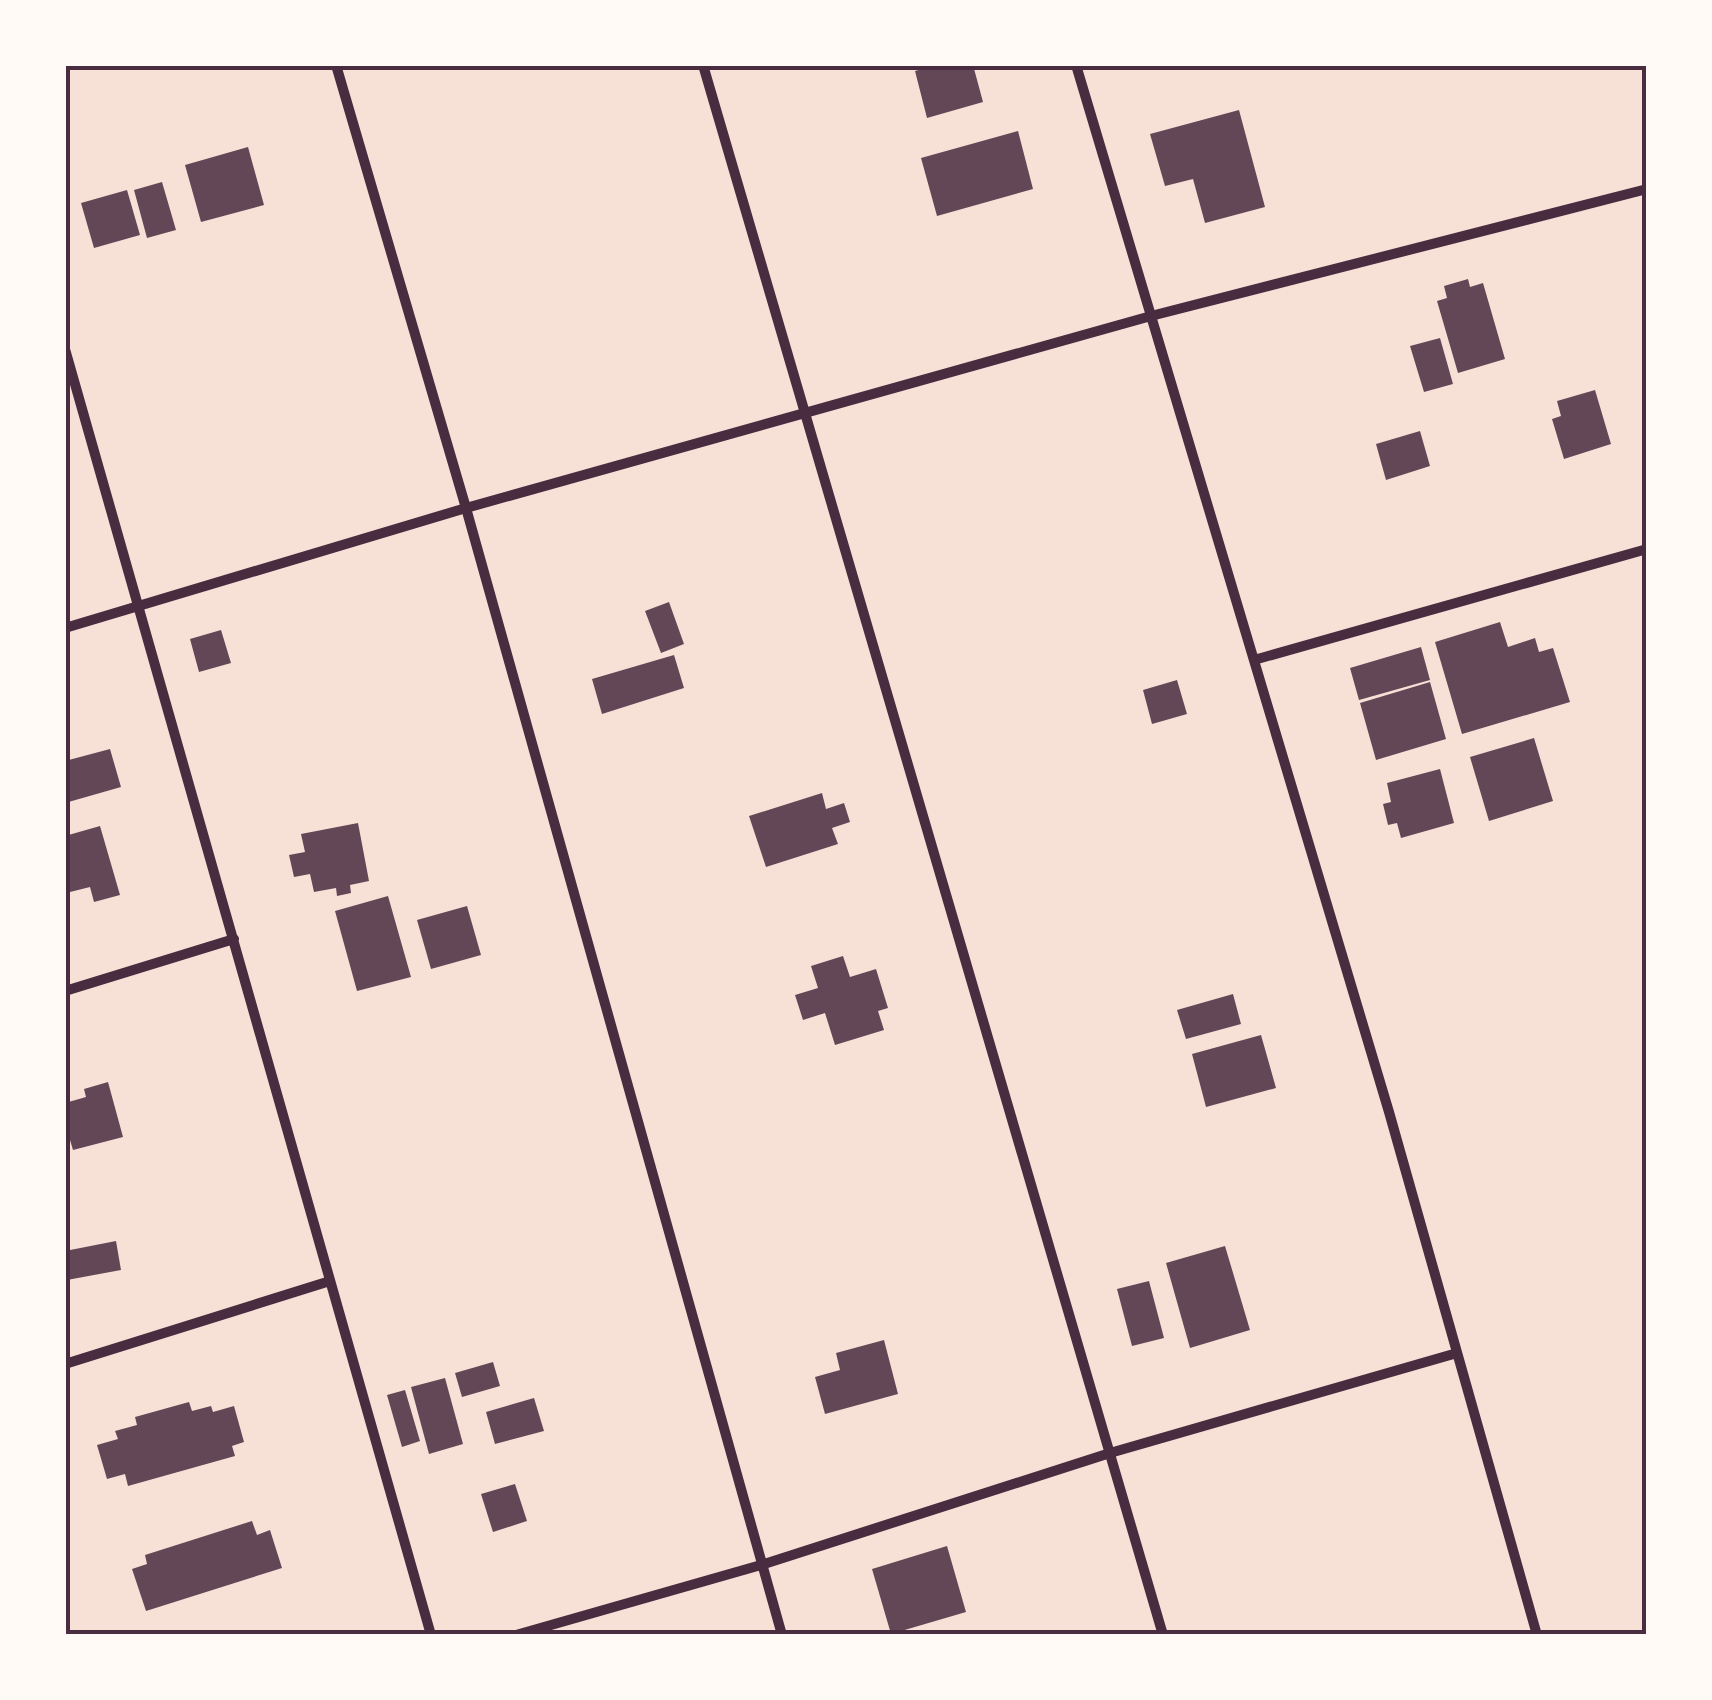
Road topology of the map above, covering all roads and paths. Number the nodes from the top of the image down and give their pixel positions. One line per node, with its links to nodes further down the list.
1 (336, 65): 8 (street)
2 (703, 65): 7 (street)
3 (1076, 65): 5 (street)
4 (1647, 189): 5 (street)
5 (1151, 316): 7 (street); 12 (street)
6 (65, 349): 10 (street)
7 (806, 415): 8 (street); 18 (street)
8 (466, 508): 10 (street); 19 (street)
9 (1647, 549): 12 (street)
10 (139, 608): 11 (street); 13 (street)
11 (65, 628)
12 (1254, 660): 16 (street)
13 (234, 939): 14 (street); 15 (street)
14 (65, 991)
15 (330, 1281): 17 (street); 20 (street)
16 (1457, 1353): 18 (street); 24 (street)
17 (65, 1364)
18 (1110, 1453): 19 (street); 23 (street)
19 (761, 1565): 21 (street); 22 (street)
20 (431, 1635)
21 (516, 1635)
22 (782, 1635)
23 (1163, 1635)
24 (1537, 1635)

